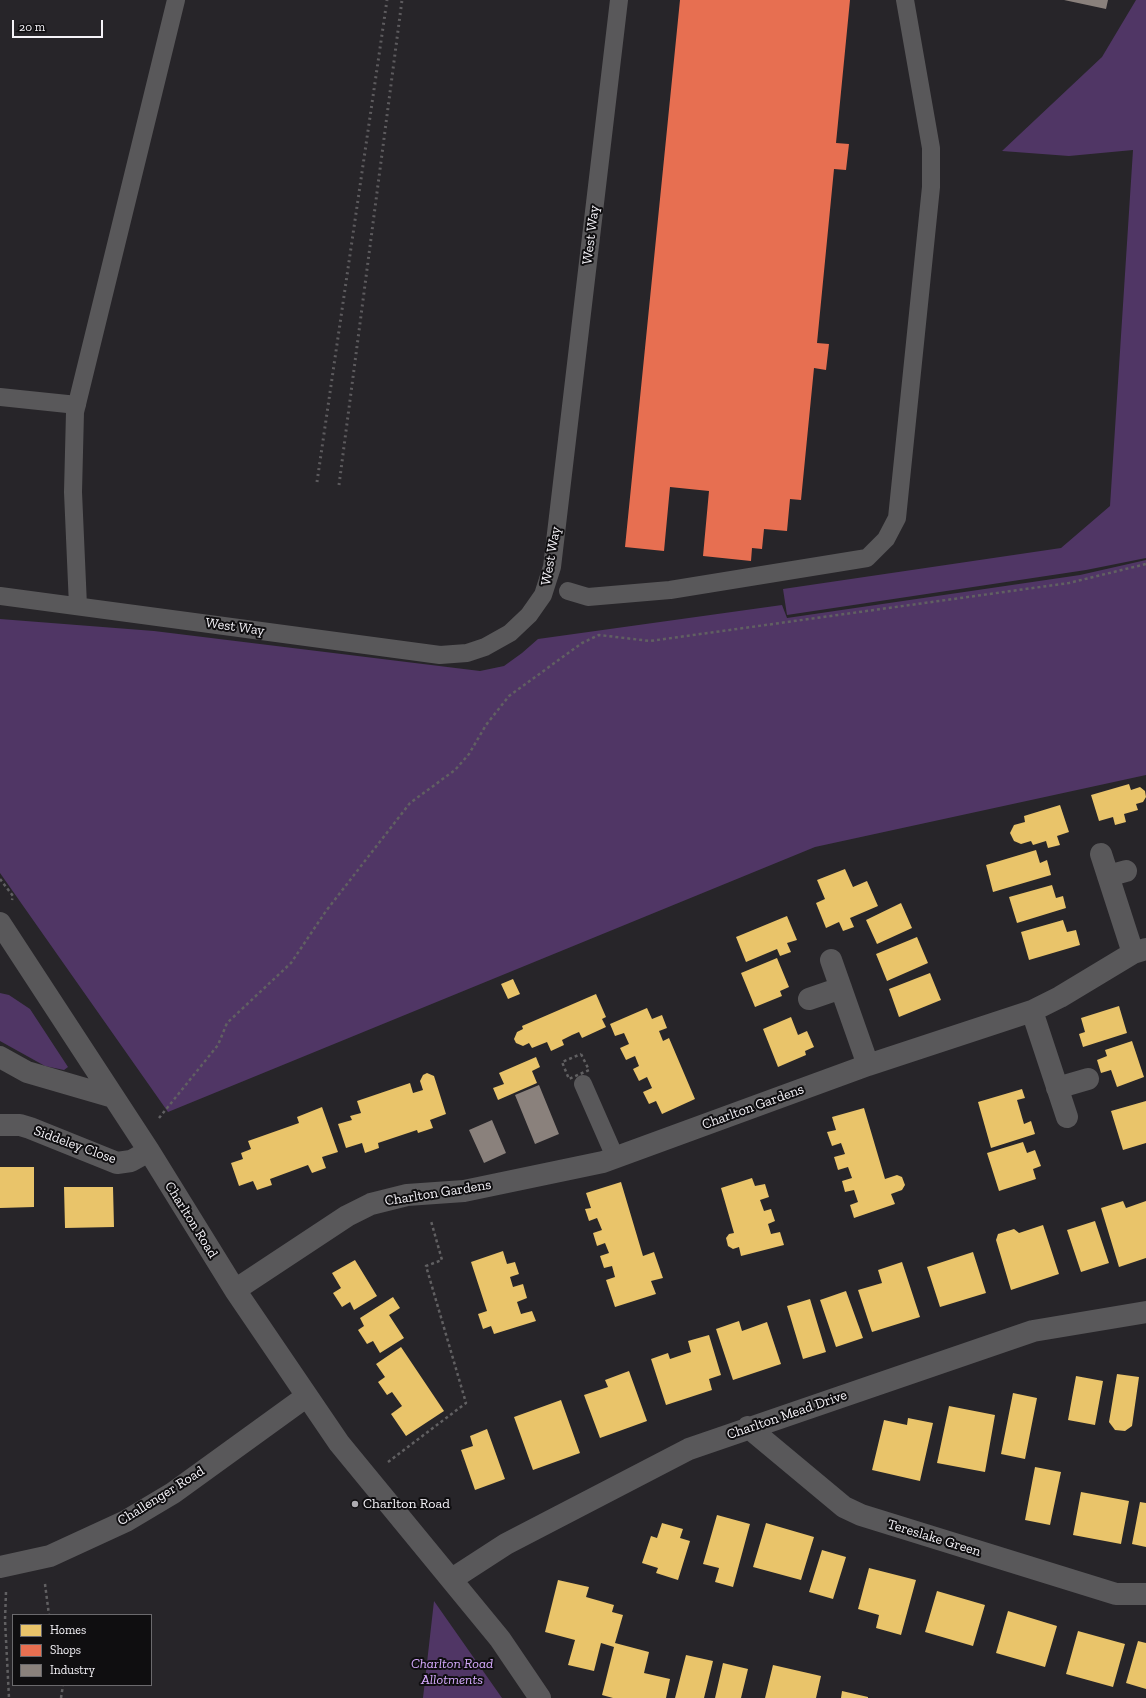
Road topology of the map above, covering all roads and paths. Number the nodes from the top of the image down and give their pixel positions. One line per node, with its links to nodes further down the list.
1 (176, 0): 5 (lane)
2 (619, 0): 9 (lane, West Way)
3 (905, 0): 7 (lane)
4 (0, 397): 5 (lane)
5 (77, 405): 9 (lane)
6 (1146, 564): 27 (path)
7 (568, 591)
8 (0, 597): 9 (lane, West Way)
9 (78, 606)
10 (1102, 854): 13 (street, Charlton Gardens)
11 (0, 879): 12 (path)
12 (3, 914): 14 (street, Charlton Road)
13 (1140, 951): 18 (street, Charlton Gardens)
14 (8, 953): 24 (street, Charlton Road)
15 (831, 960): 16 (street)
16 (841, 988): 17 (street); 20 (street)
17 (809, 999)
18 (1032, 1011): 20 (street, Charlton Gardens); 23 (street)
19 (0, 1057): 24 (street)
20 (868, 1065): 28 (street, Charlton Gardens)
21 (1088, 1079): 23 (street)
22 (583, 1084): 28 (lane)
23 (1058, 1088): 25 (street)
24 (113, 1097): 27 (street, Charlton Road)
25 (1067, 1117)
26 (0, 1125): 27 (street, Siddeley Close)
27 (145, 1146): 30 (street, Charlton Road)
28 (615, 1157): 29 (street, Charlton Gardens)
29 (423, 1194): 30 (street, Charlton Gardens); 34 (path)
30 (235, 1290): 32 (street, Charlton Road)
31 (1146, 1312): 33 (street, Charlton Mead Drive)
32 (307, 1396): 34 (street, Charlton Road); 35 (street, Challenger Road)
33 (748, 1427): 36 (street, Charlton Mead Drive); 37 (street, Tereslake Green)
34 (368, 1477): 36 (street, Charlton Road)
35 (3, 1566): 39 (path)
36 (452, 1579): 41 (street, Charlton Road)
37 (1146, 1594)
38 (63, 1686): 40 (path)
39 (9, 1698)
40 (61, 1698)
41 (540, 1698)

